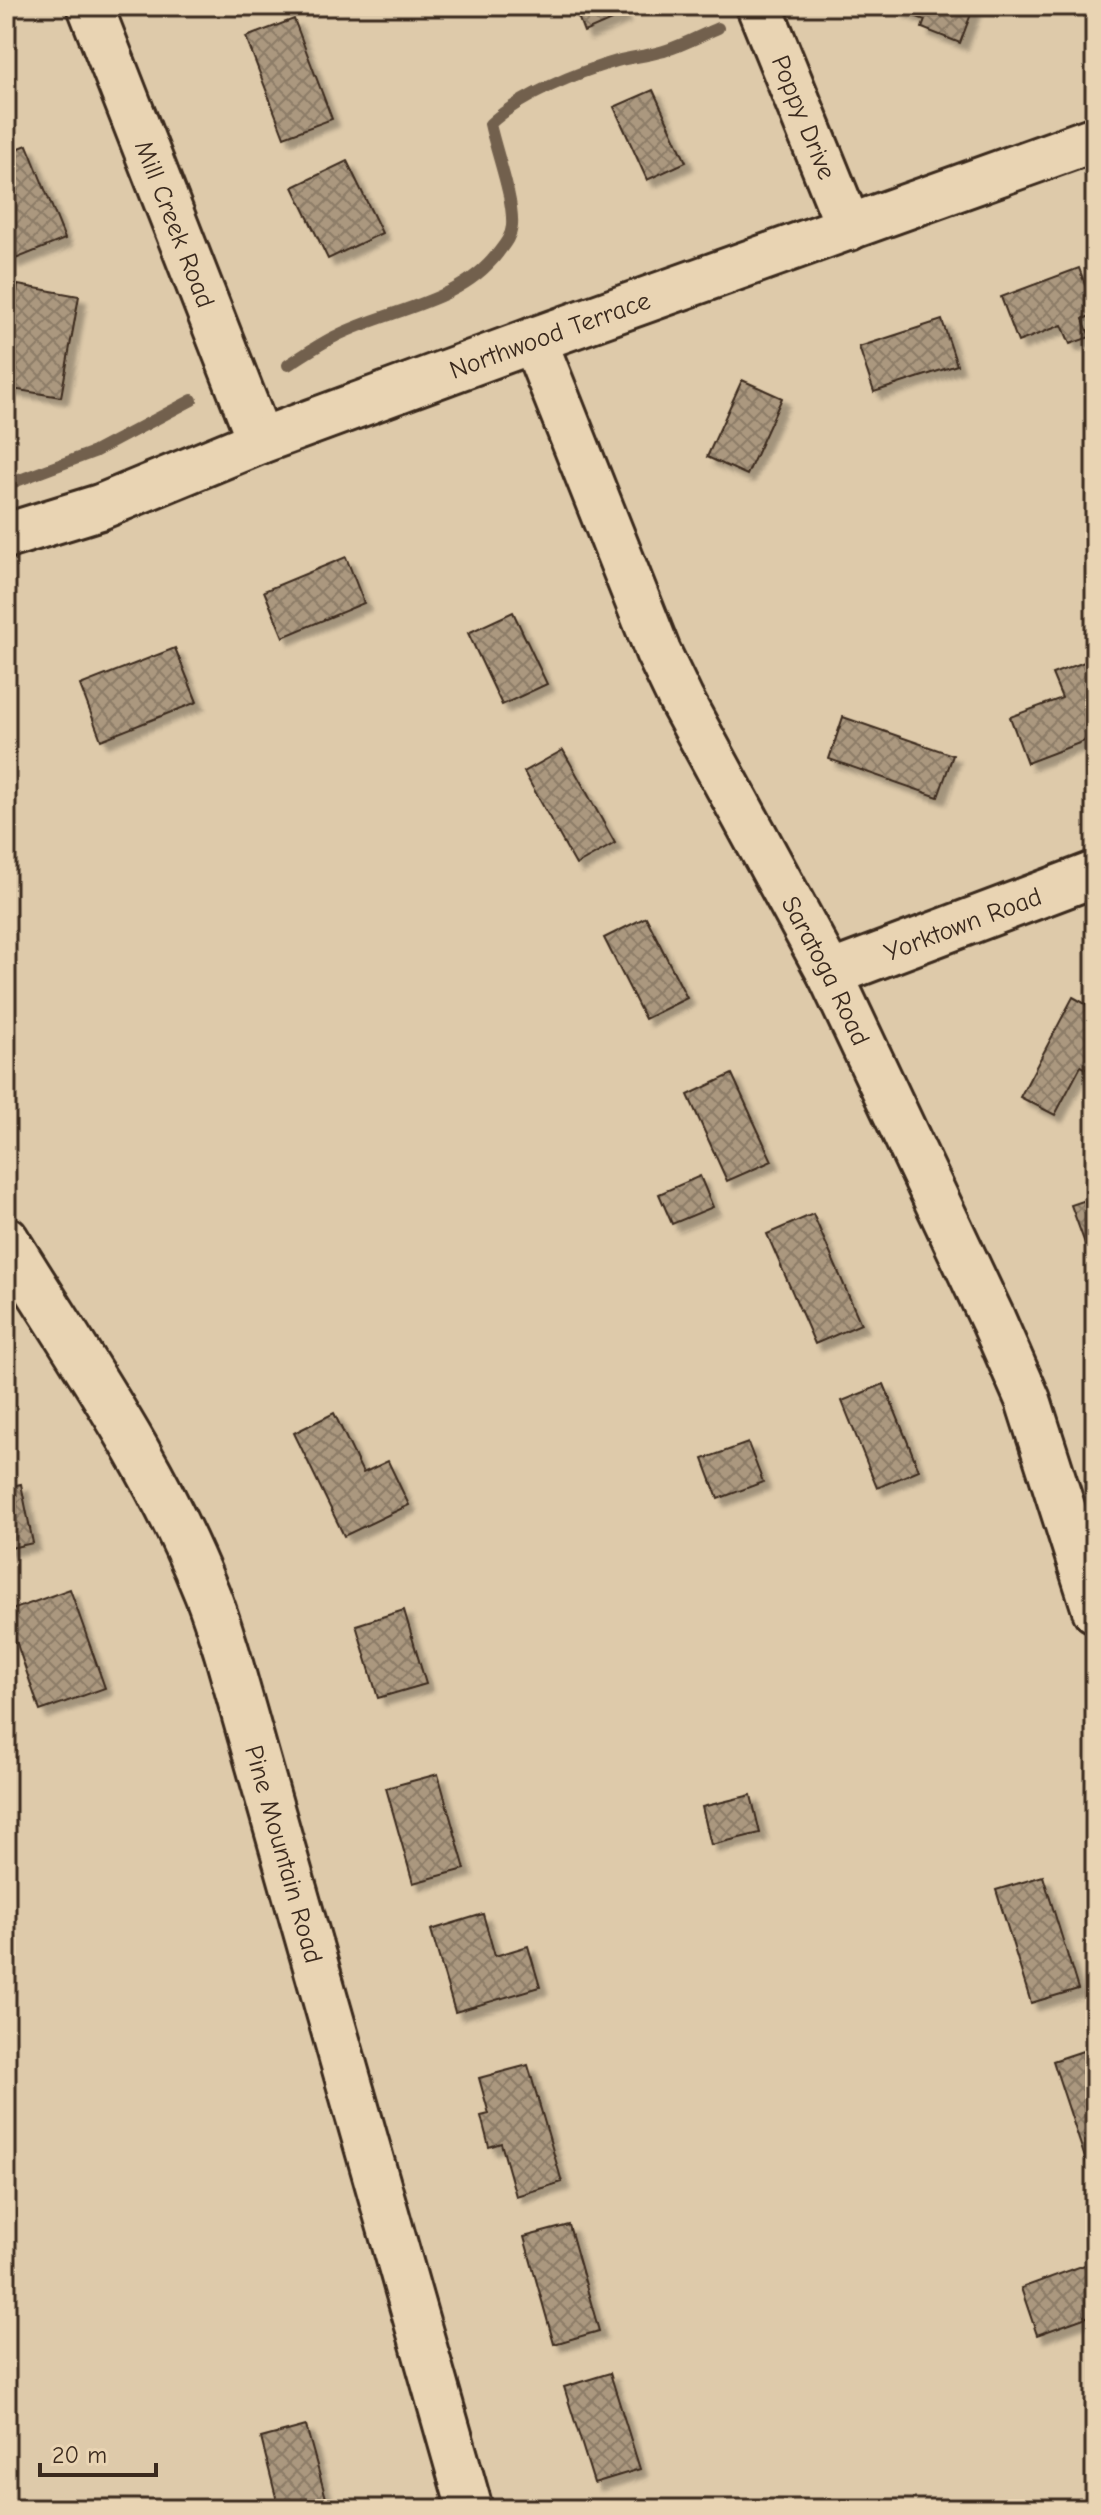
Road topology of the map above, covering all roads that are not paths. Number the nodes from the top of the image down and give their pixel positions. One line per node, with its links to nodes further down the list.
1 (90, 6): 6 (street, Mill Creek Road)
2 (759, 6): 4 (street, Poppy Drive)
3 (1095, 139): 4 (street, Northwood Terrace)
4 (849, 228): 5 (street, Northwood Terrace)
5 (534, 340): 6 (street, Northwood Terrace); 9 (street, Saratoga Road)
6 (260, 441): 7 (street, Northwood Terrace)
7 (6, 536)
8 (1095, 874): 9 (street, Yorktown Road)
9 (830, 974): 12 (street, Saratoga Road)
10 (6, 1239): 11 (street, Pine Mountain Road)
11 (20, 1295): 13 (street, Pine Mountain Road)
12 (1095, 1610)
13 (470, 2509)

